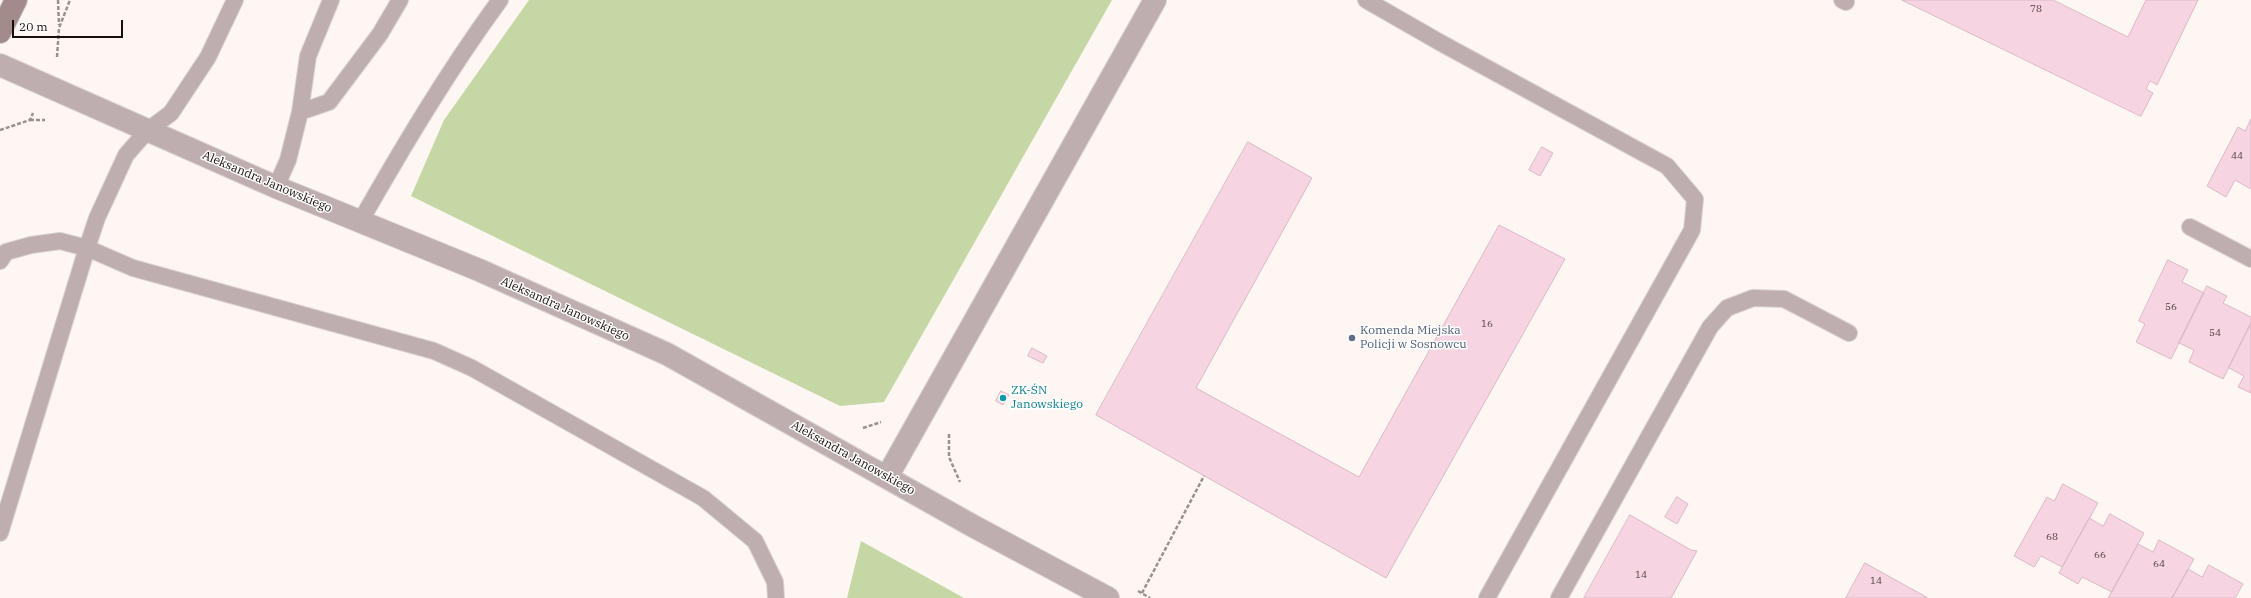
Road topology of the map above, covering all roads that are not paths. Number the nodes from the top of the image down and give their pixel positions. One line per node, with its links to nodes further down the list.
1 (16, 0): 8 (street)
2 (235, 0): 11 (lane)
3 (332, 0): 10 (lane)
4 (400, 0): 10 (lane)
5 (500, 0): 13 (lane)
6 (1155, 0): 19 (street)
7 (1366, 0): 23 (lane)
8 (0, 32)
9 (0, 65): 11 (street, Aleksandra Janowskiego)
10 (300, 112): 12 (lane)
11 (147, 130): 12 (street, Aleksandra Janowskiego); 15 (lane)
12 (276, 187): 13 (street, Aleksandra Janowskiego)
13 (360, 222): 19 (street, Aleksandra Janowskiego)
14 (2190, 227): 16 (lane)
15 (87, 248): 17 (lane); 20 (lane); 21 (lane)
16 (2251, 259)
17 (0, 261)
18 (1850, 333): 24 (lane)
19 (887, 477): 22 (street, Aleksandra Janowskiego)
20 (0, 533)
21 (776, 598)
22 (1108, 598)
23 (1487, 598)
24 (1559, 598)

